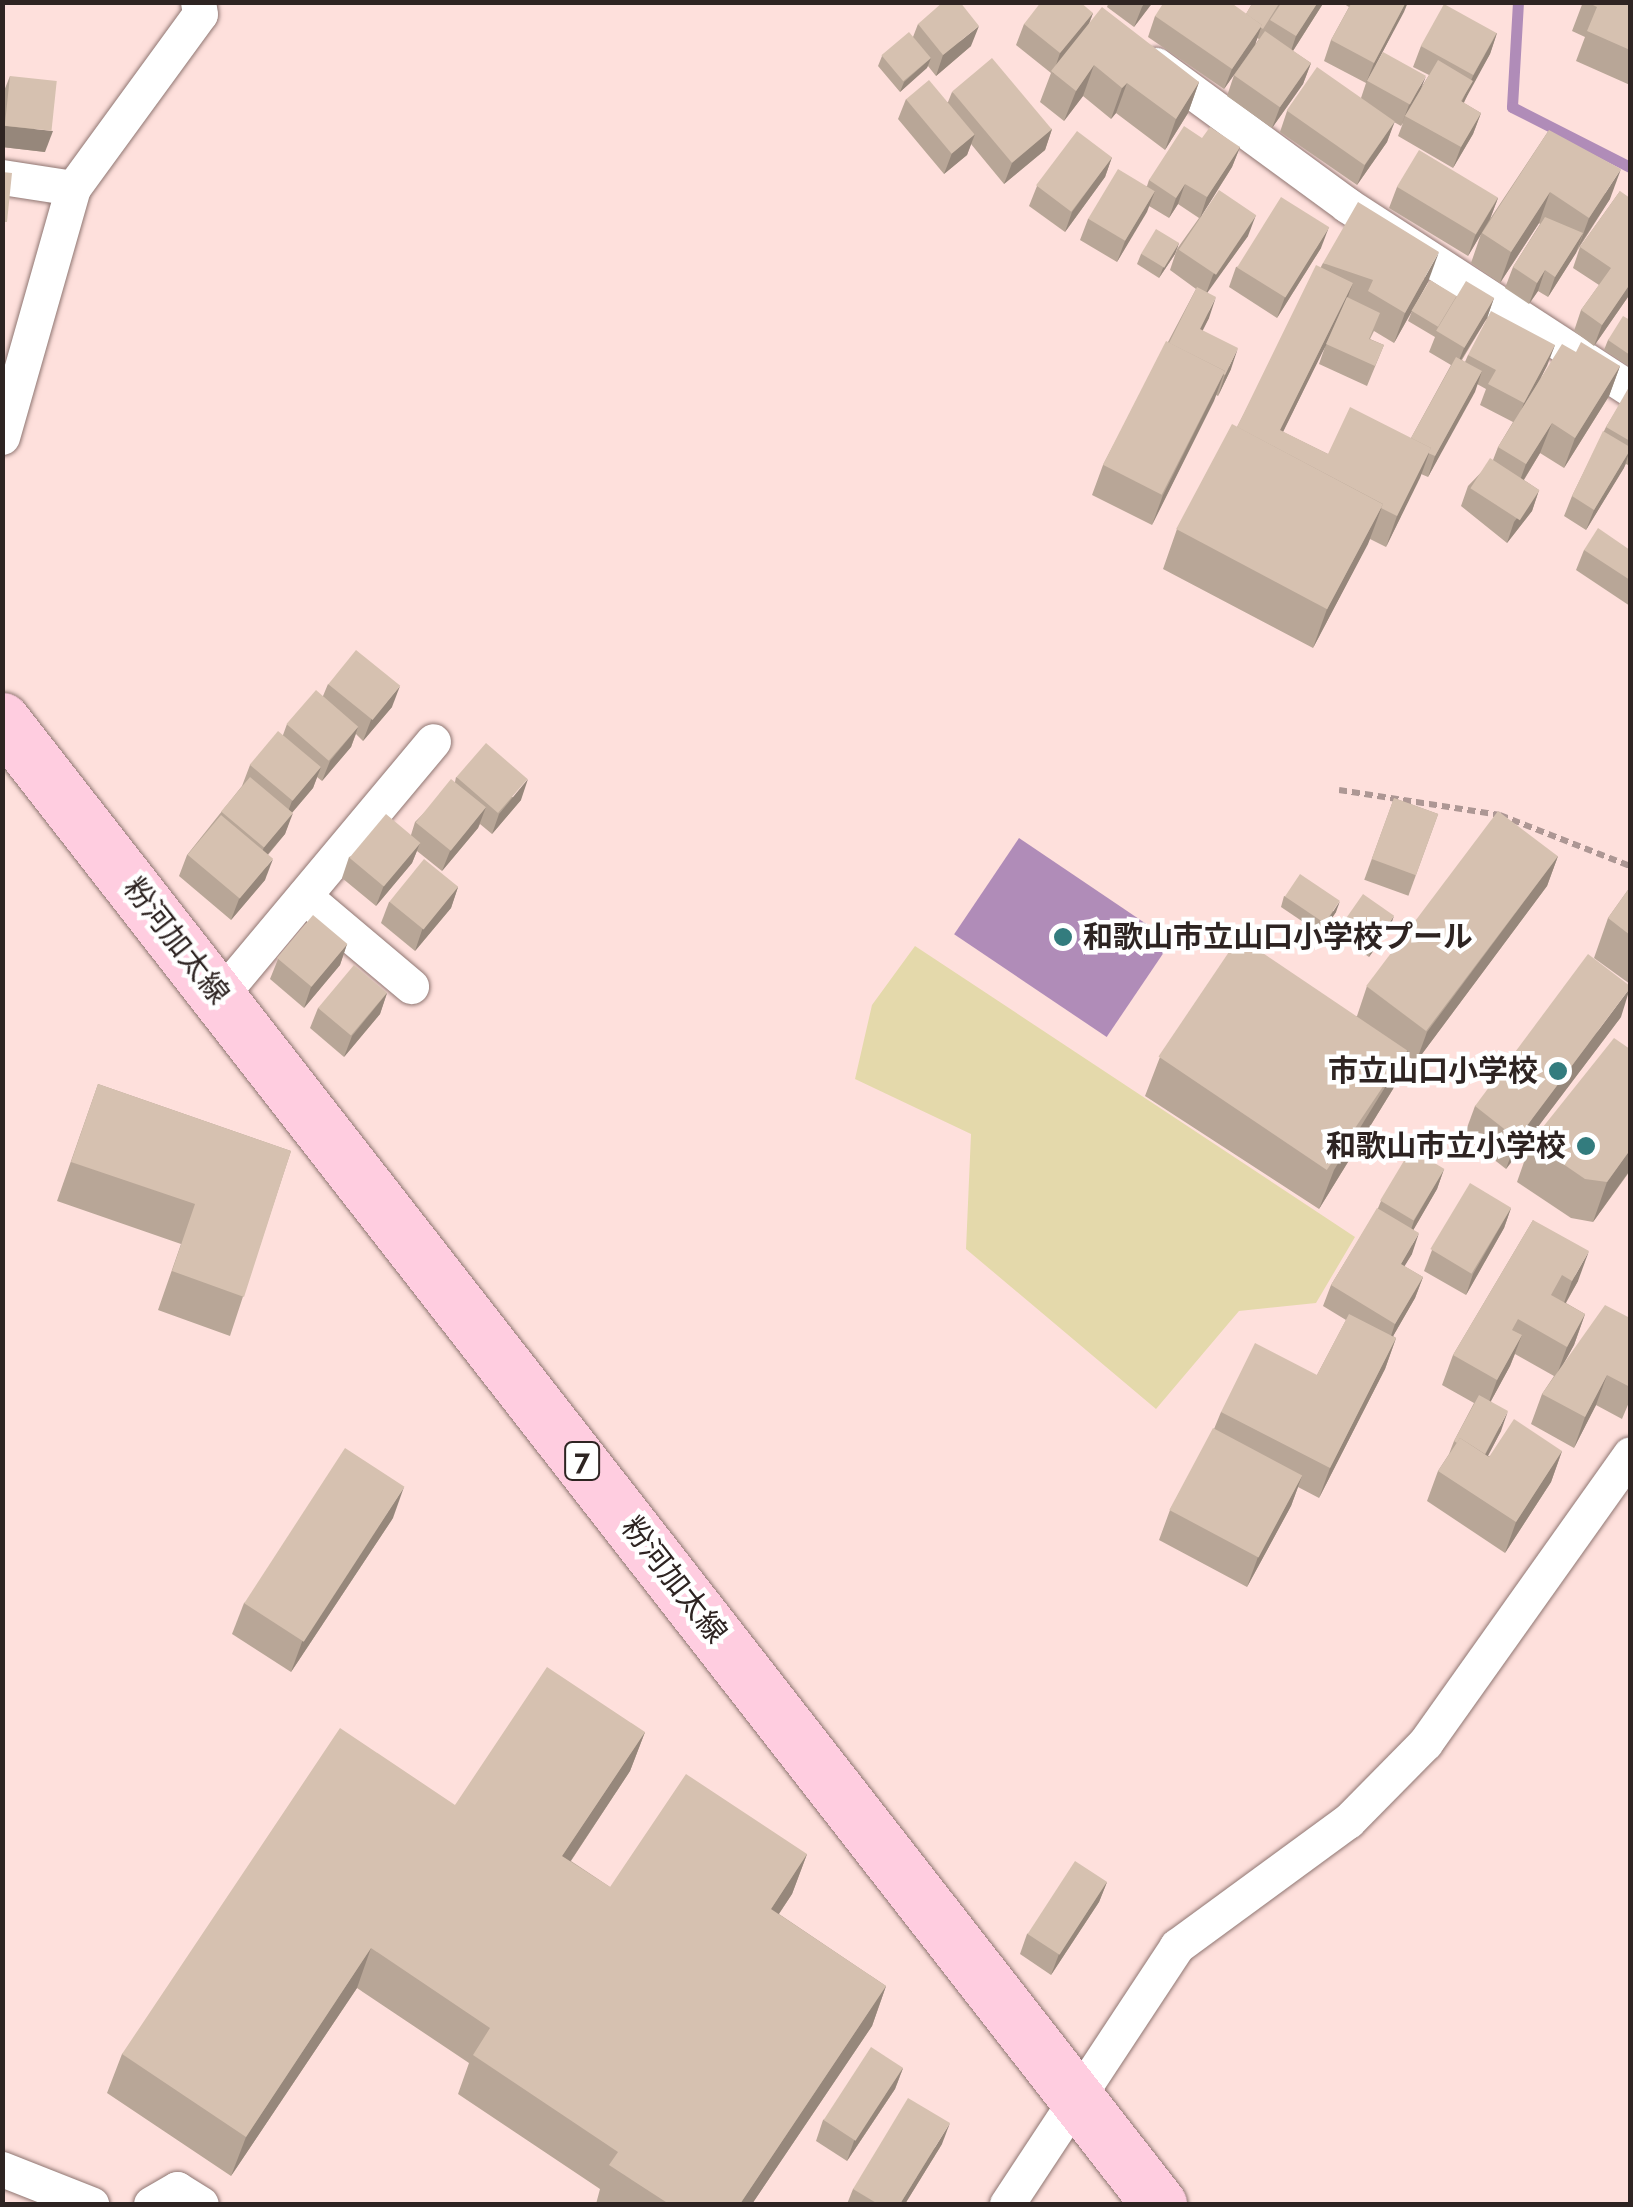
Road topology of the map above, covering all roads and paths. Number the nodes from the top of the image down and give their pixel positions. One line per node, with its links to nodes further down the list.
1 (198, 2): 4 (street)
2 (1132, 48): 5 (street)
3 (2, 177): 4 (street)
4 (72, 188): 6 (street)
5 (1630, 389)
6 (2, 436)
7 (2, 720): 13 (main road, 粉河加太線 / 7)
8 (432, 741): 11 (street)
9 (1339, 790): 10 (path)
10 (1630, 866)
11 (304, 896): 12 (street); 13 (street)
12 (411, 986)
13 (220, 996): 15 (main road, 粉河加太線 / 7)
14 (1630, 1455): 15 (street)
15 (1076, 2096): 20 (street); 21 (main road, 粉河加太線 / 7)
16 (2, 2169): 17 (street)
17 (91, 2204)
18 (151, 2204): 19 (street)
19 (201, 2204)
20 (1007, 2204)
21 (1159, 2204)

